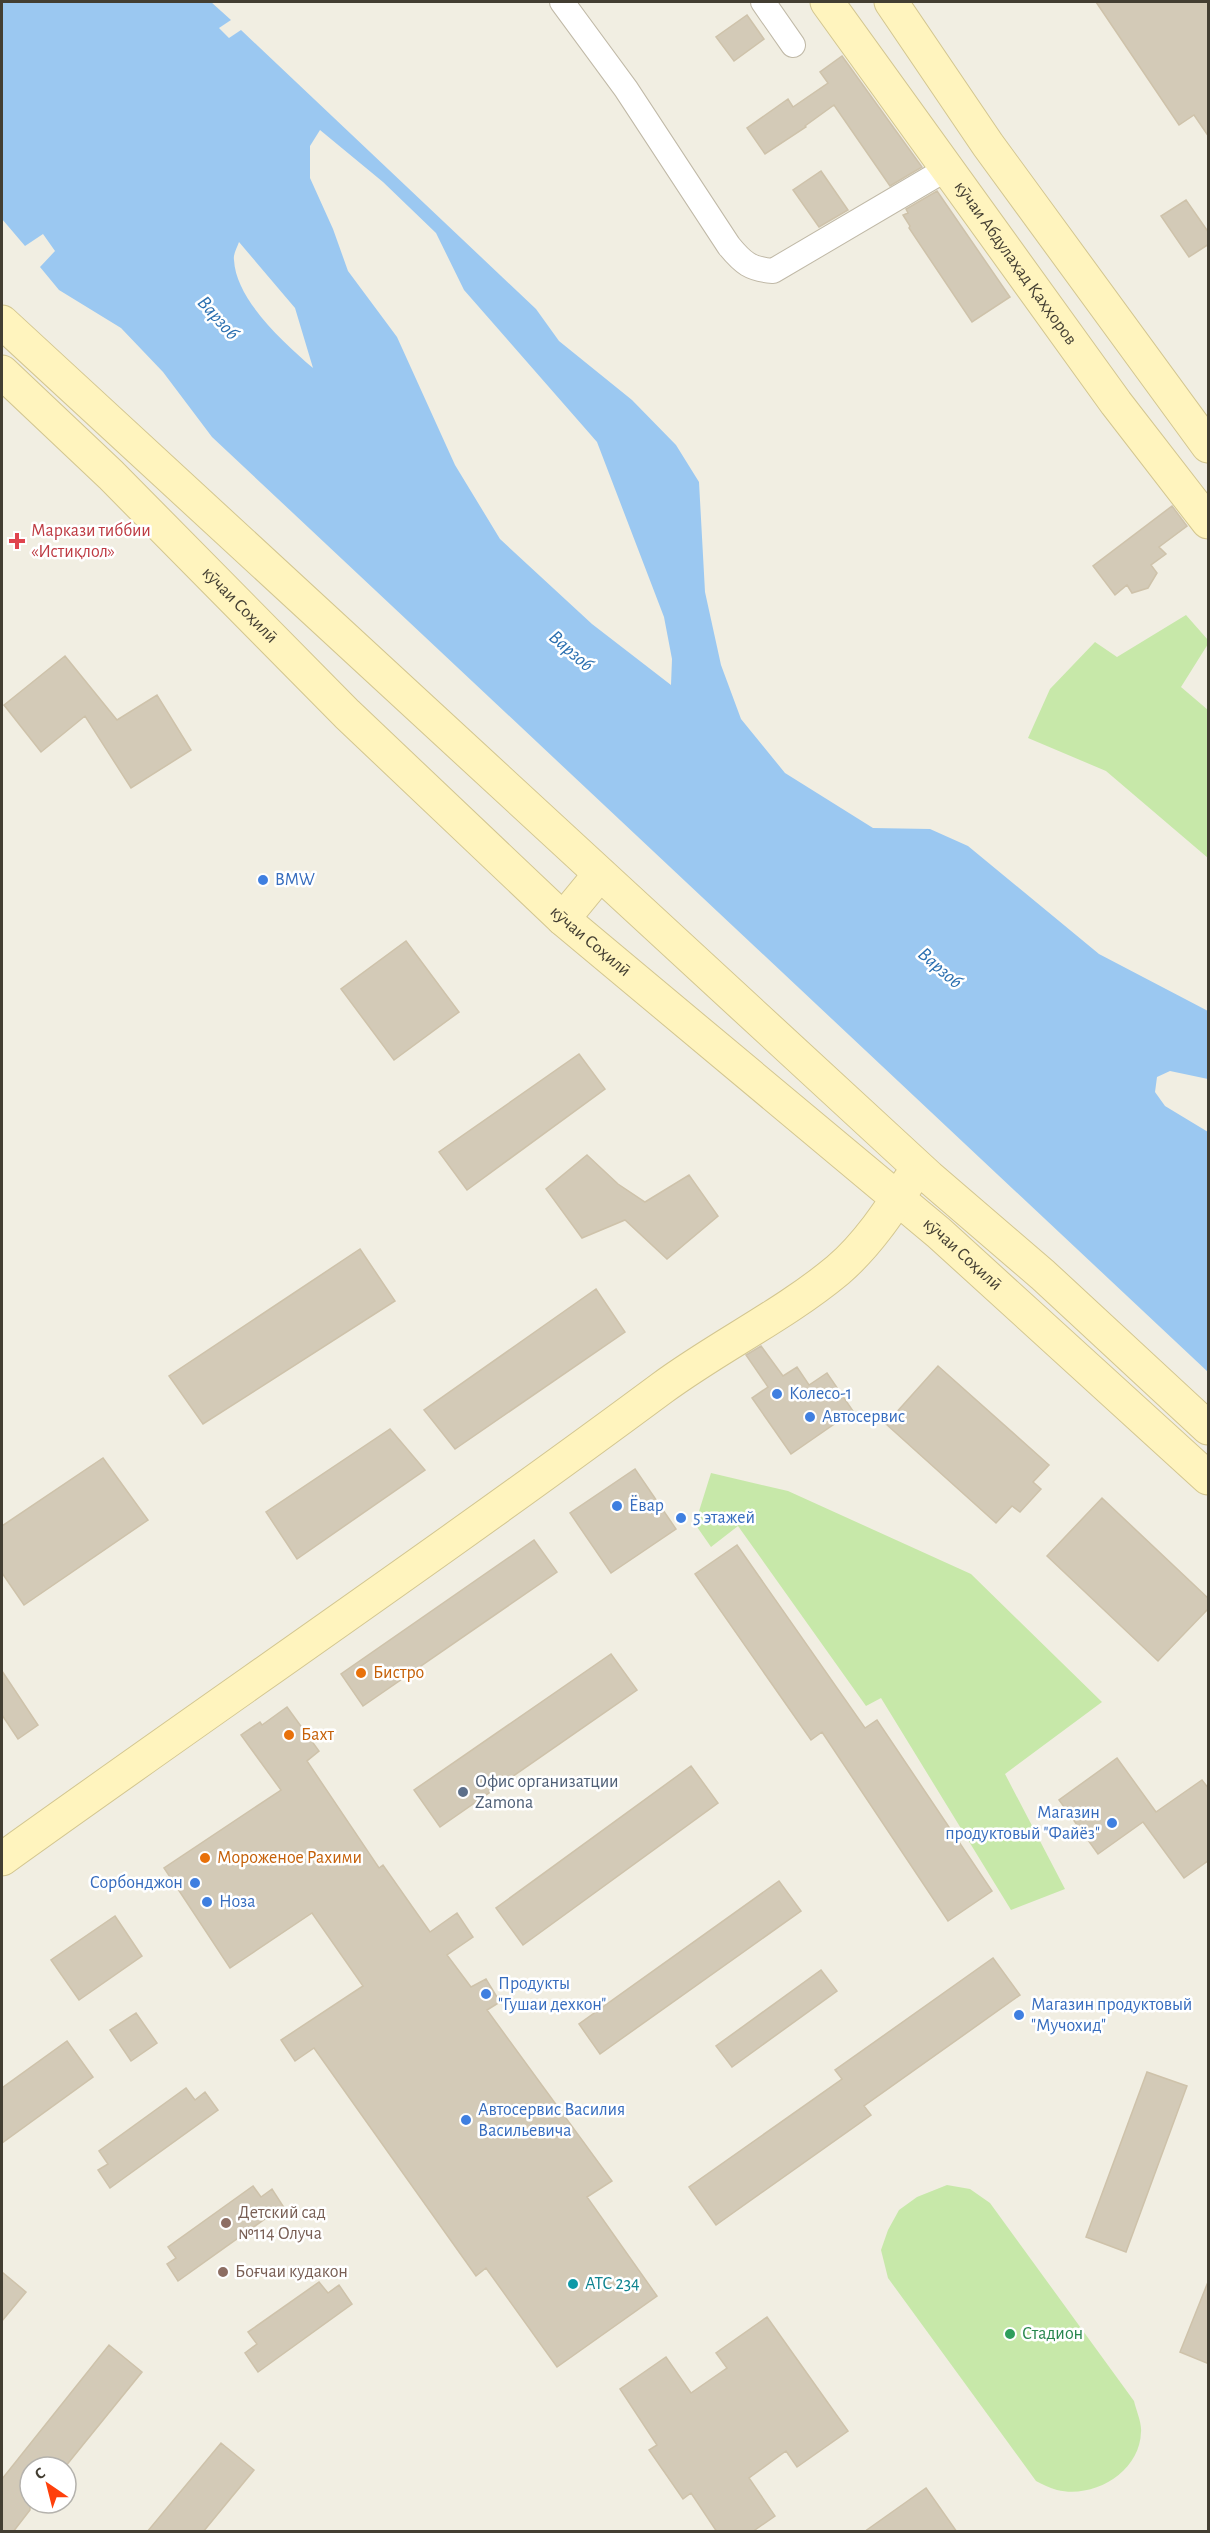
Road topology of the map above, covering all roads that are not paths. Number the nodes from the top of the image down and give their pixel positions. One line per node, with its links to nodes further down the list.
1 (562, 2): 6 (street)
2 (763, 2): 5 (street)
3 (827, 2): 6 (main road, кӯчаи Абдулаҳад Қаҳҳоров)
4 (891, 2): 9 (main road)
5 (793, 45)
6 (948, 168): 10 (main road, кӯчаи Абдулаҳад Қаҳҳоров)
7 (2, 322): 11 (main road)
8 (2, 372): 12 (main road, кӯчаи Соҳилӣ)
9 (1209, 446)
10 (1209, 522)
11 (600, 874): 12 (main road); 13 (main road)
12 (563, 919): 14 (main road, кӯчаи Соҳилӣ)
13 (919, 1167): 14 (main road); 15 (main road)
14 (897, 1200): 16 (main road, кӯчаи Соҳилӣ); 17 (main road)
15 (1209, 1428)
16 (1209, 1478)
17 (2, 1859)

